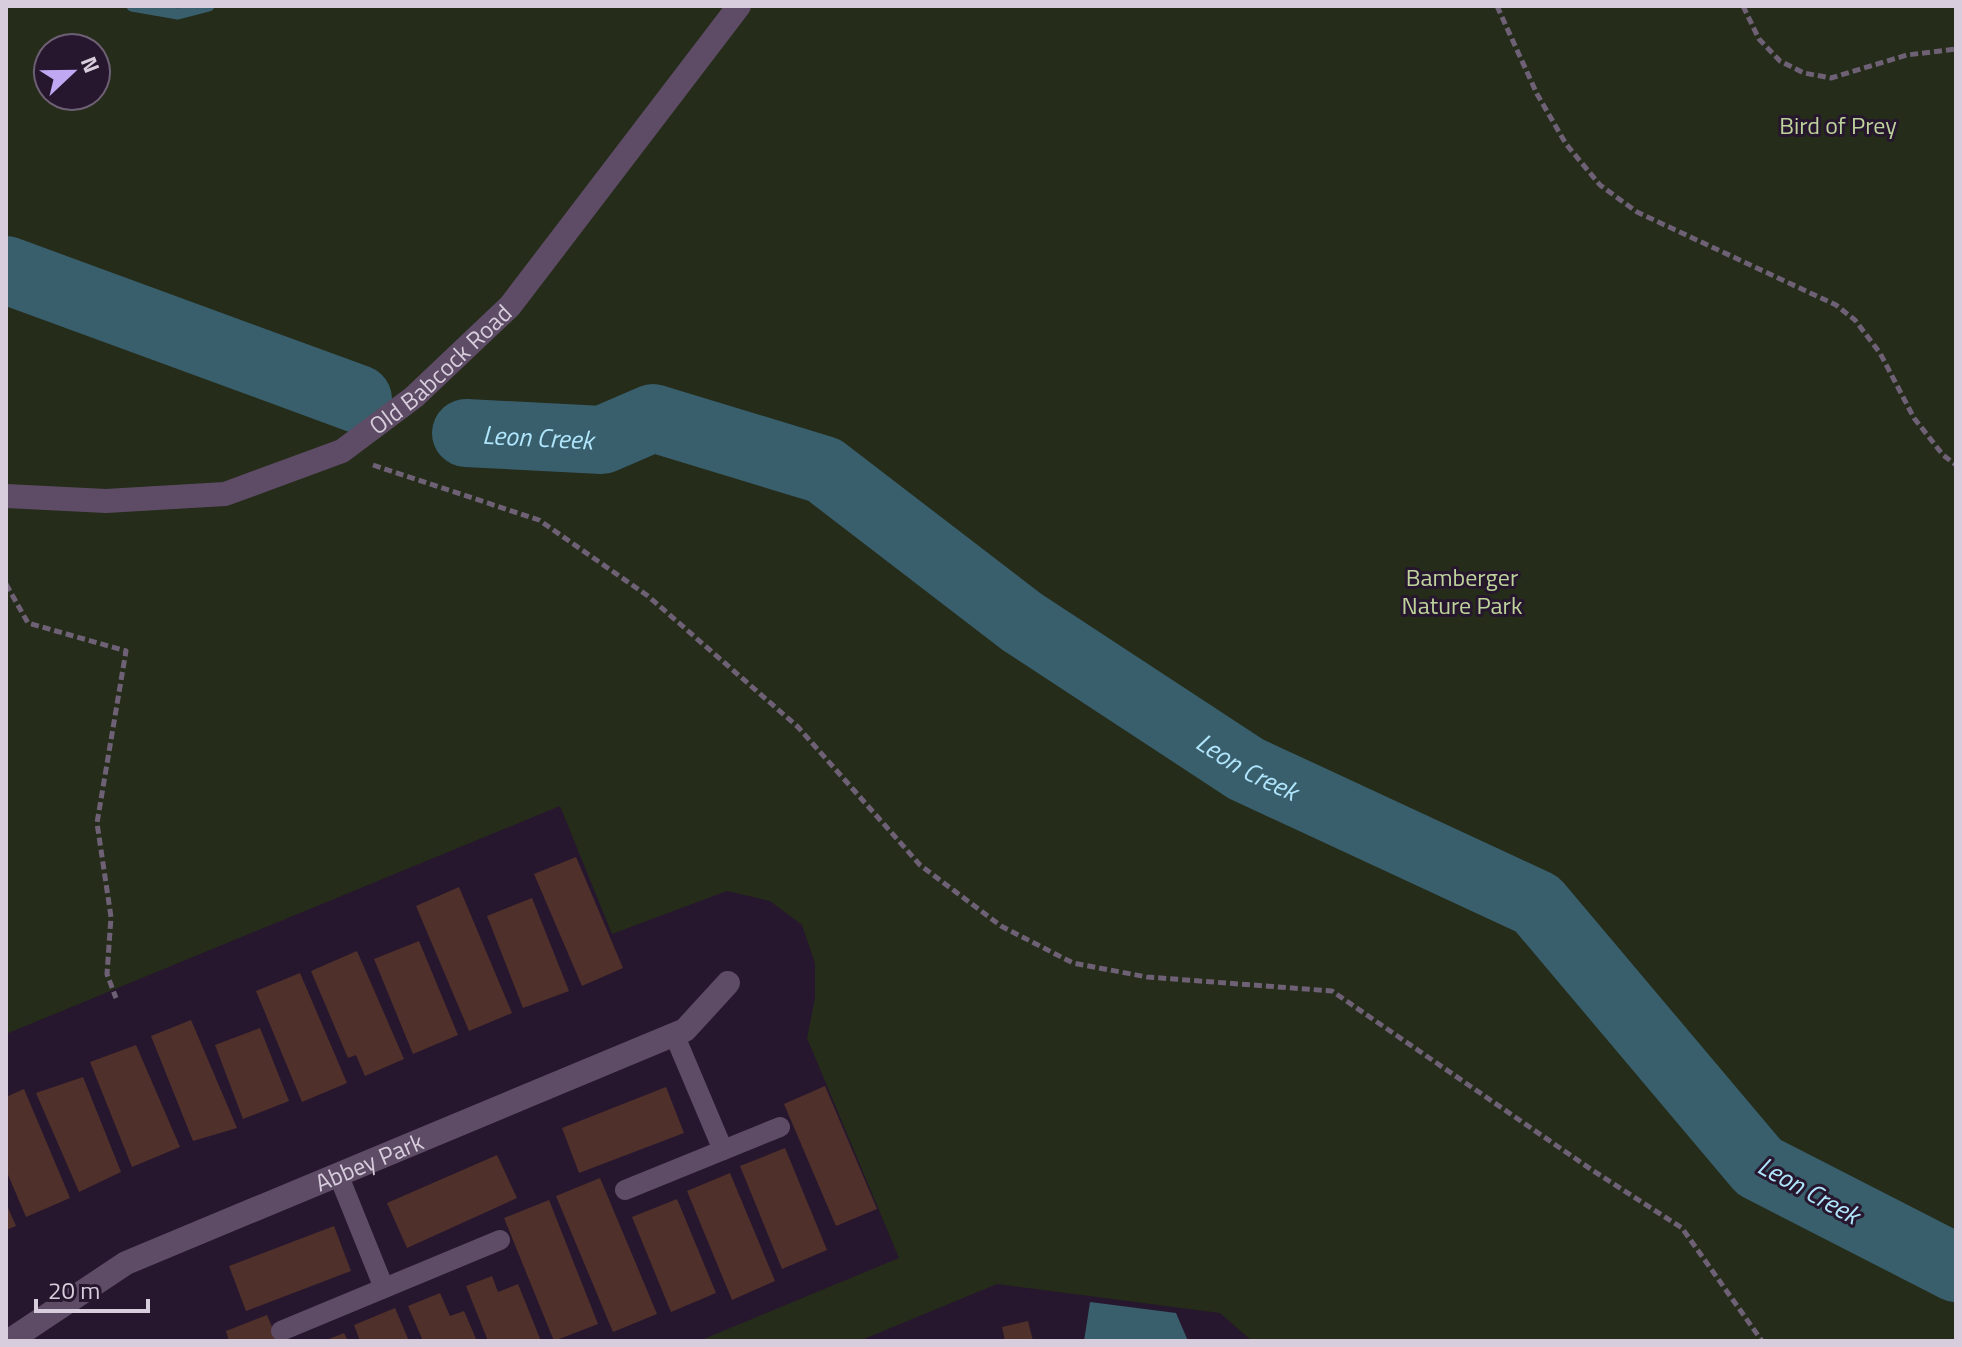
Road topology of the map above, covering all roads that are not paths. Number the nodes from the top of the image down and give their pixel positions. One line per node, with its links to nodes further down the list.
1 (739, 6): 2 (street, Old Babcock Road)
2 (6, 496)
3 (728, 983): 4 (street, Abbey Park)
4 (674, 1034): 6 (lane); 7 (street, Abbey Park)
5 (780, 1127): 6 (lane)
6 (723, 1150): 8 (lane)
7 (338, 1174): 10 (lane); 12 (street, Abbey Park)
8 (625, 1190)
9 (500, 1240): 10 (lane)
10 (384, 1288): 11 (lane)
11 (281, 1331)
12 (9, 1341)

